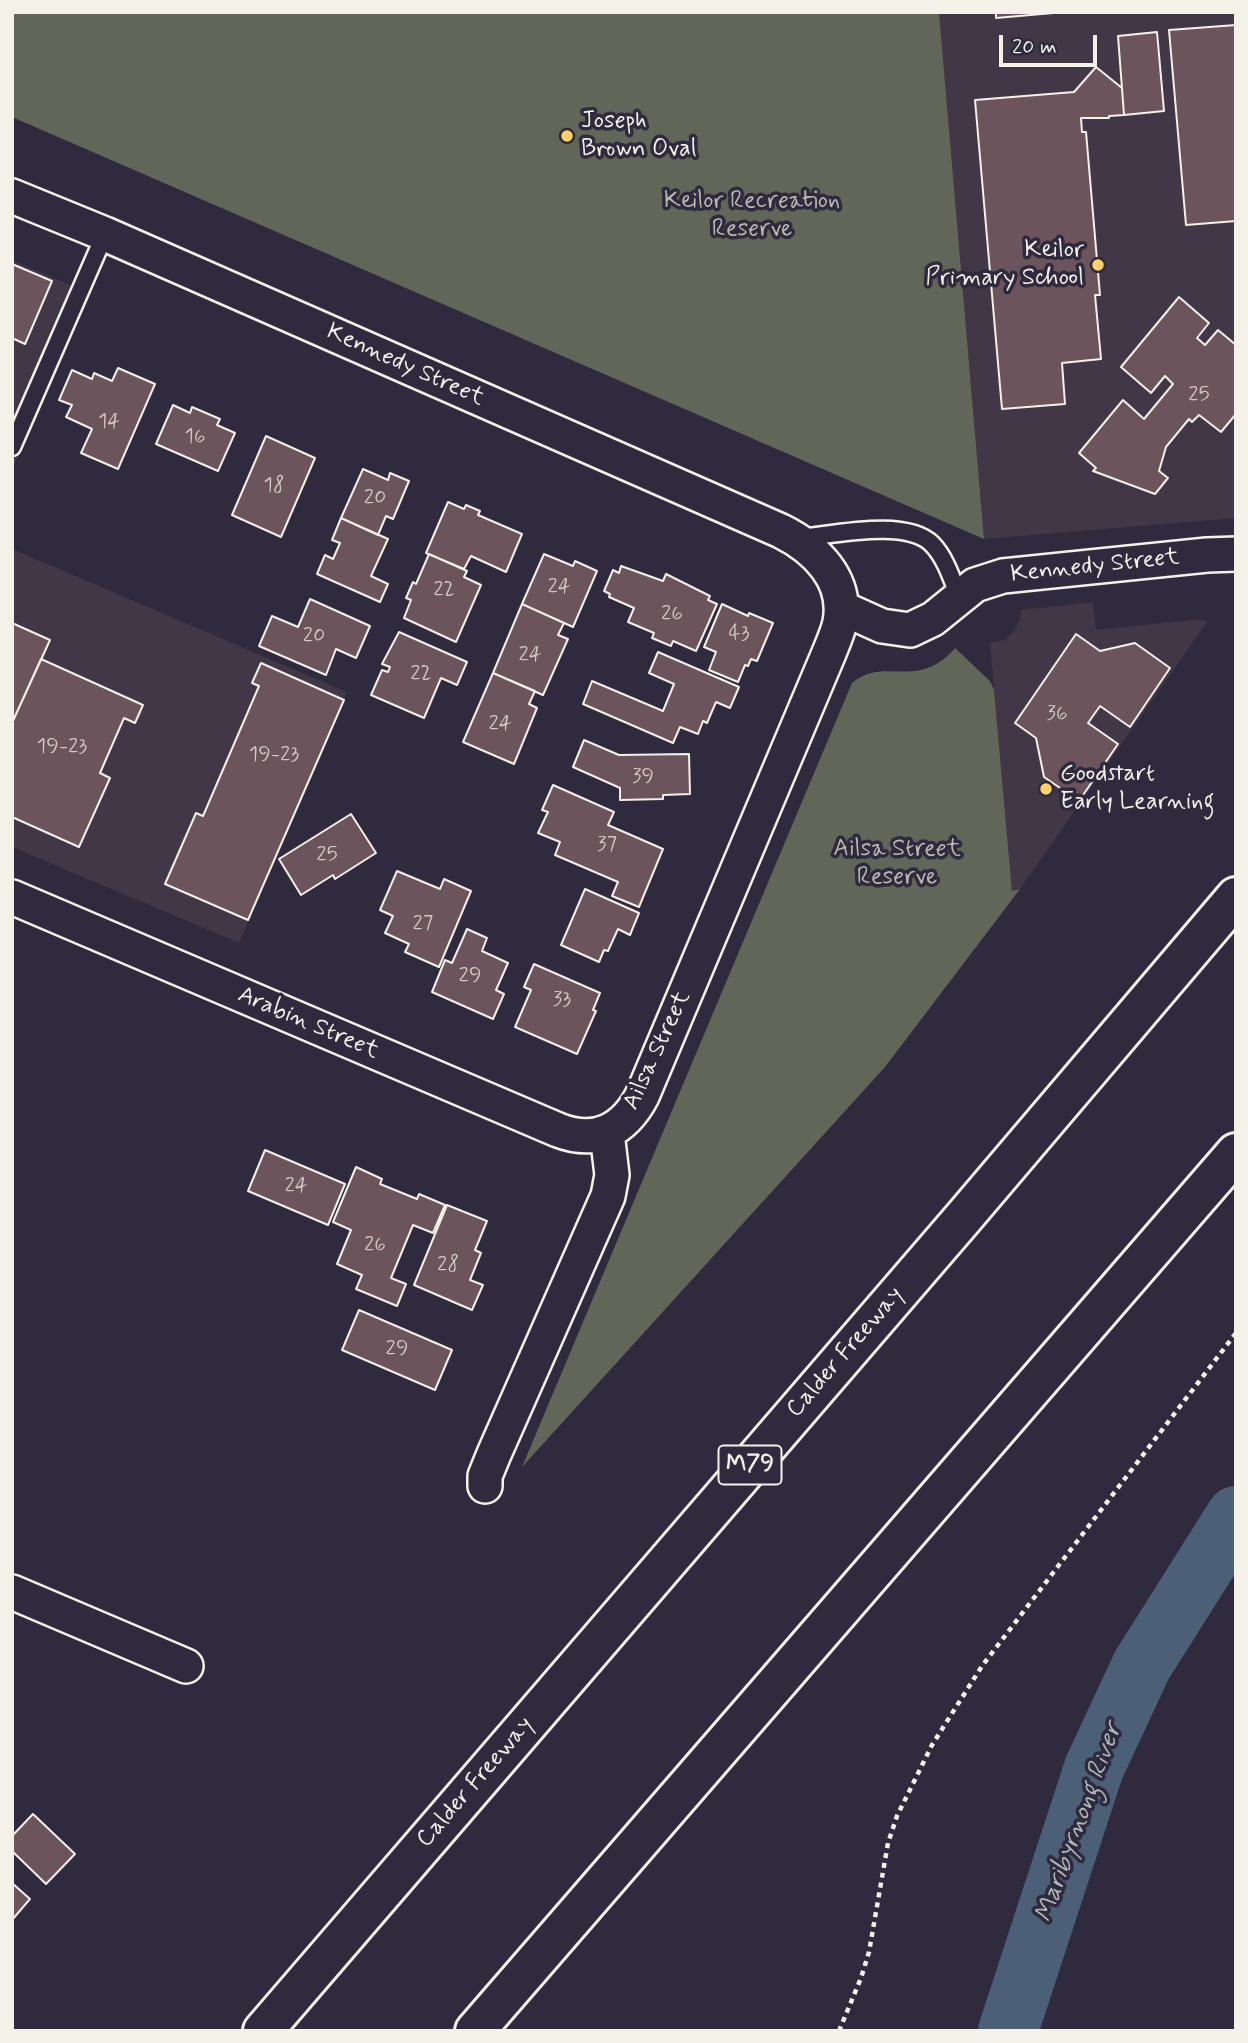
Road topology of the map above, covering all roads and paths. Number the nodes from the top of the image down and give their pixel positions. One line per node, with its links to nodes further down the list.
1 (12, 195): 2 (street, Kennedy Street)
2 (105, 234): 3 (lane); 4 (street, Kennedy Street)
3 (12, 447)
4 (797, 539): 6 (lane); 7 (street, Kennedy Street)
5 (1236, 554): 6 (street, Kennedy Street)
6 (959, 597): 7 (street, Kennedy Street)
7 (842, 608): 10 (street, Ailsa Street)
8 (12, 897): 10 (street, Arabin Street)
9 (1236, 897): 16 (highway, Calder Freeway / M79)
10 (607, 1133): 13 (street, Ailsa Street)
11 (1236, 1153): 17 (highway)
12 (1236, 1333): 18 (path)
13 (485, 1486)
14 (12, 1592): 15 (street)
15 (186, 1666)
16 (263, 2031)
17 (475, 2031)
18 (839, 2031)

